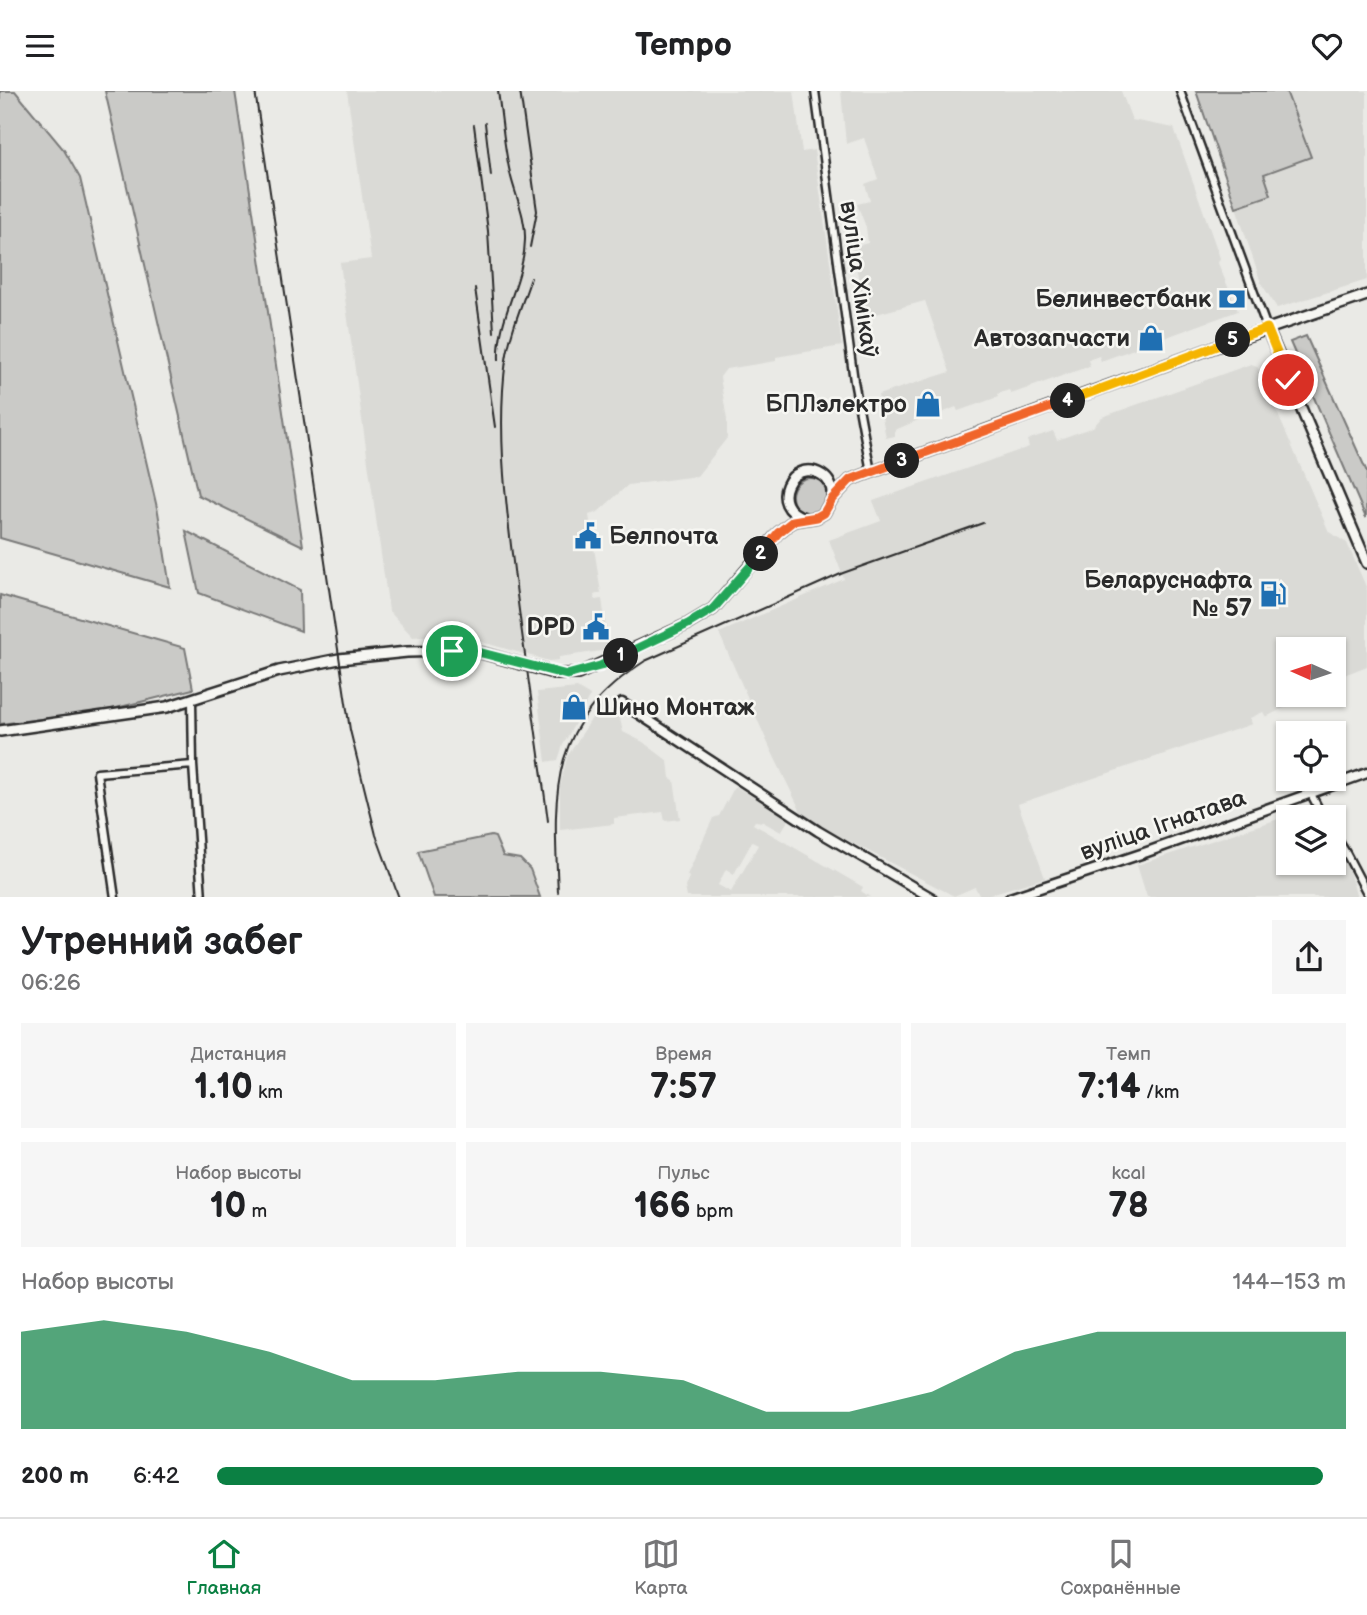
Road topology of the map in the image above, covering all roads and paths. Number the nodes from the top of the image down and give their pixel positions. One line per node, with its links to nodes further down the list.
1 (815, 91): 5 (street, вуліца Хімікаў)
2 (1181, 91): 4 (street)
3 (1367, 295): 4 (main road)
4 (1267, 328): 5 (main road); 12 (main road)
5 (871, 472): 7 (main road)
6 (826, 478): 7 (main road); 8 (main road); 9 (main road)
7 (850, 480): 8 (main road)
8 (832, 499): 10 (main road)
9 (789, 509): 10 (main road); 11 (main road)
10 (808, 519): 11 (main road)
11 (778, 533): 13 (main road)
12 (1367, 563)
13 (192, 701): 15 (main road); 16 (street)
14 (622, 703): 24 (street)
15 (0, 731)
16 (192, 765): 22 (street); 23 (street)
17 (1367, 773): 18 (street, вуліца Ігнатава)
18 (1311, 794): 19 (street); 25 (street, вуліца Ігнатава)
19 (1317, 805)
20 (1346, 853): 21 (street)
21 (1367, 893)
22 (115, 897)
23 (202, 897)
24 (930, 897)
25 (1013, 897)

